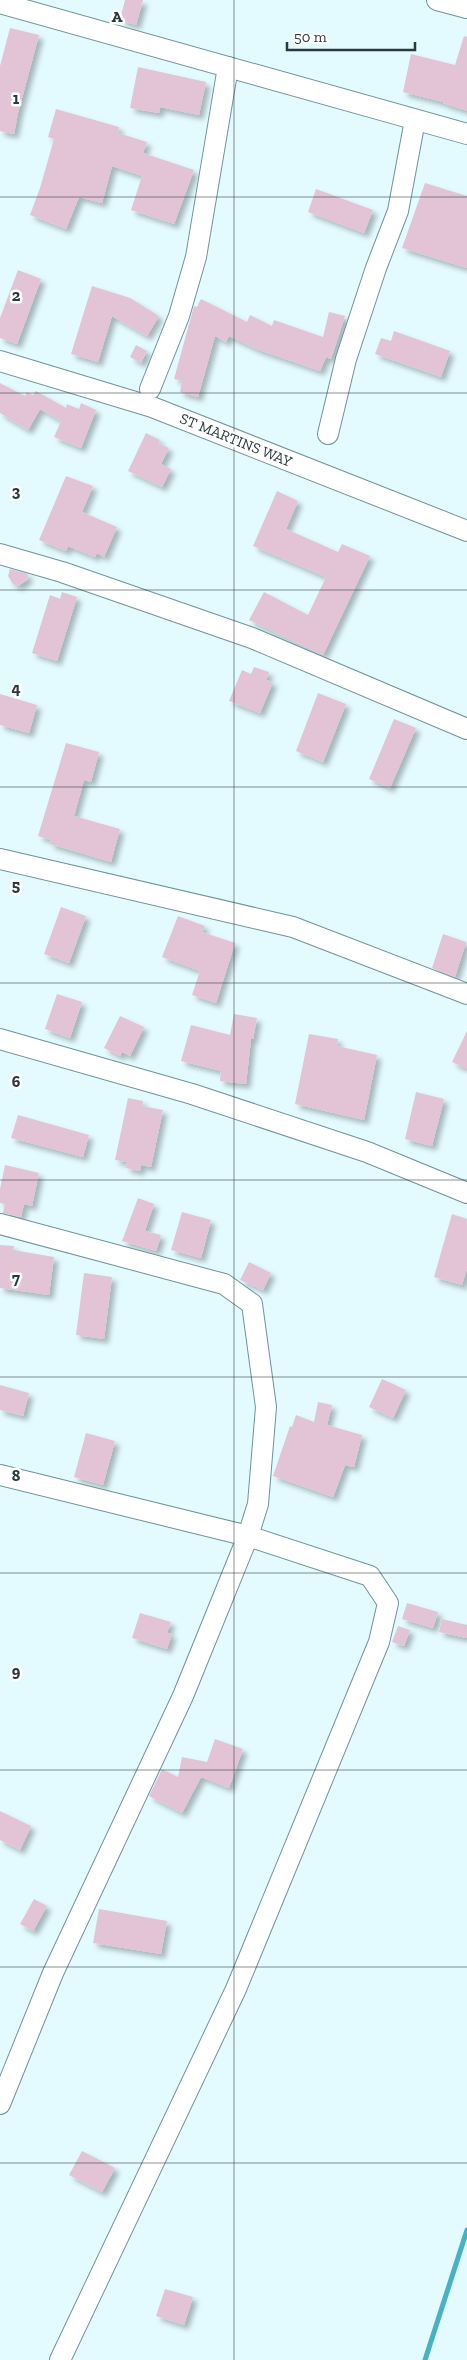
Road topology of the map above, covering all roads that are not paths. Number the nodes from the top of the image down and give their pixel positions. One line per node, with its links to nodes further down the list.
1 (437, 0): 3 (street)
2 (0, 3): 4 (street)
3 (467, 8)
4 (228, 67): 5 (street); 8 (street)
5 (415, 120): 6 (street); 9 (street)
6 (467, 134)
7 (0, 361): 10 (street, ST MARTINS WAY)
8 (150, 389)
9 (328, 434)
10 (467, 531)
11 (0, 554): 12 (street)
12 (467, 729)
13 (0, 859): 14 (street)
14 (467, 994)
15 (0, 1038): 16 (street)
16 (467, 1194)
17 (0, 1224): 19 (street)
18 (0, 1475): 19 (street)
19 (248, 1536): 20 (street); 21 (street)
20 (0, 2104)
21 (60, 2360)

